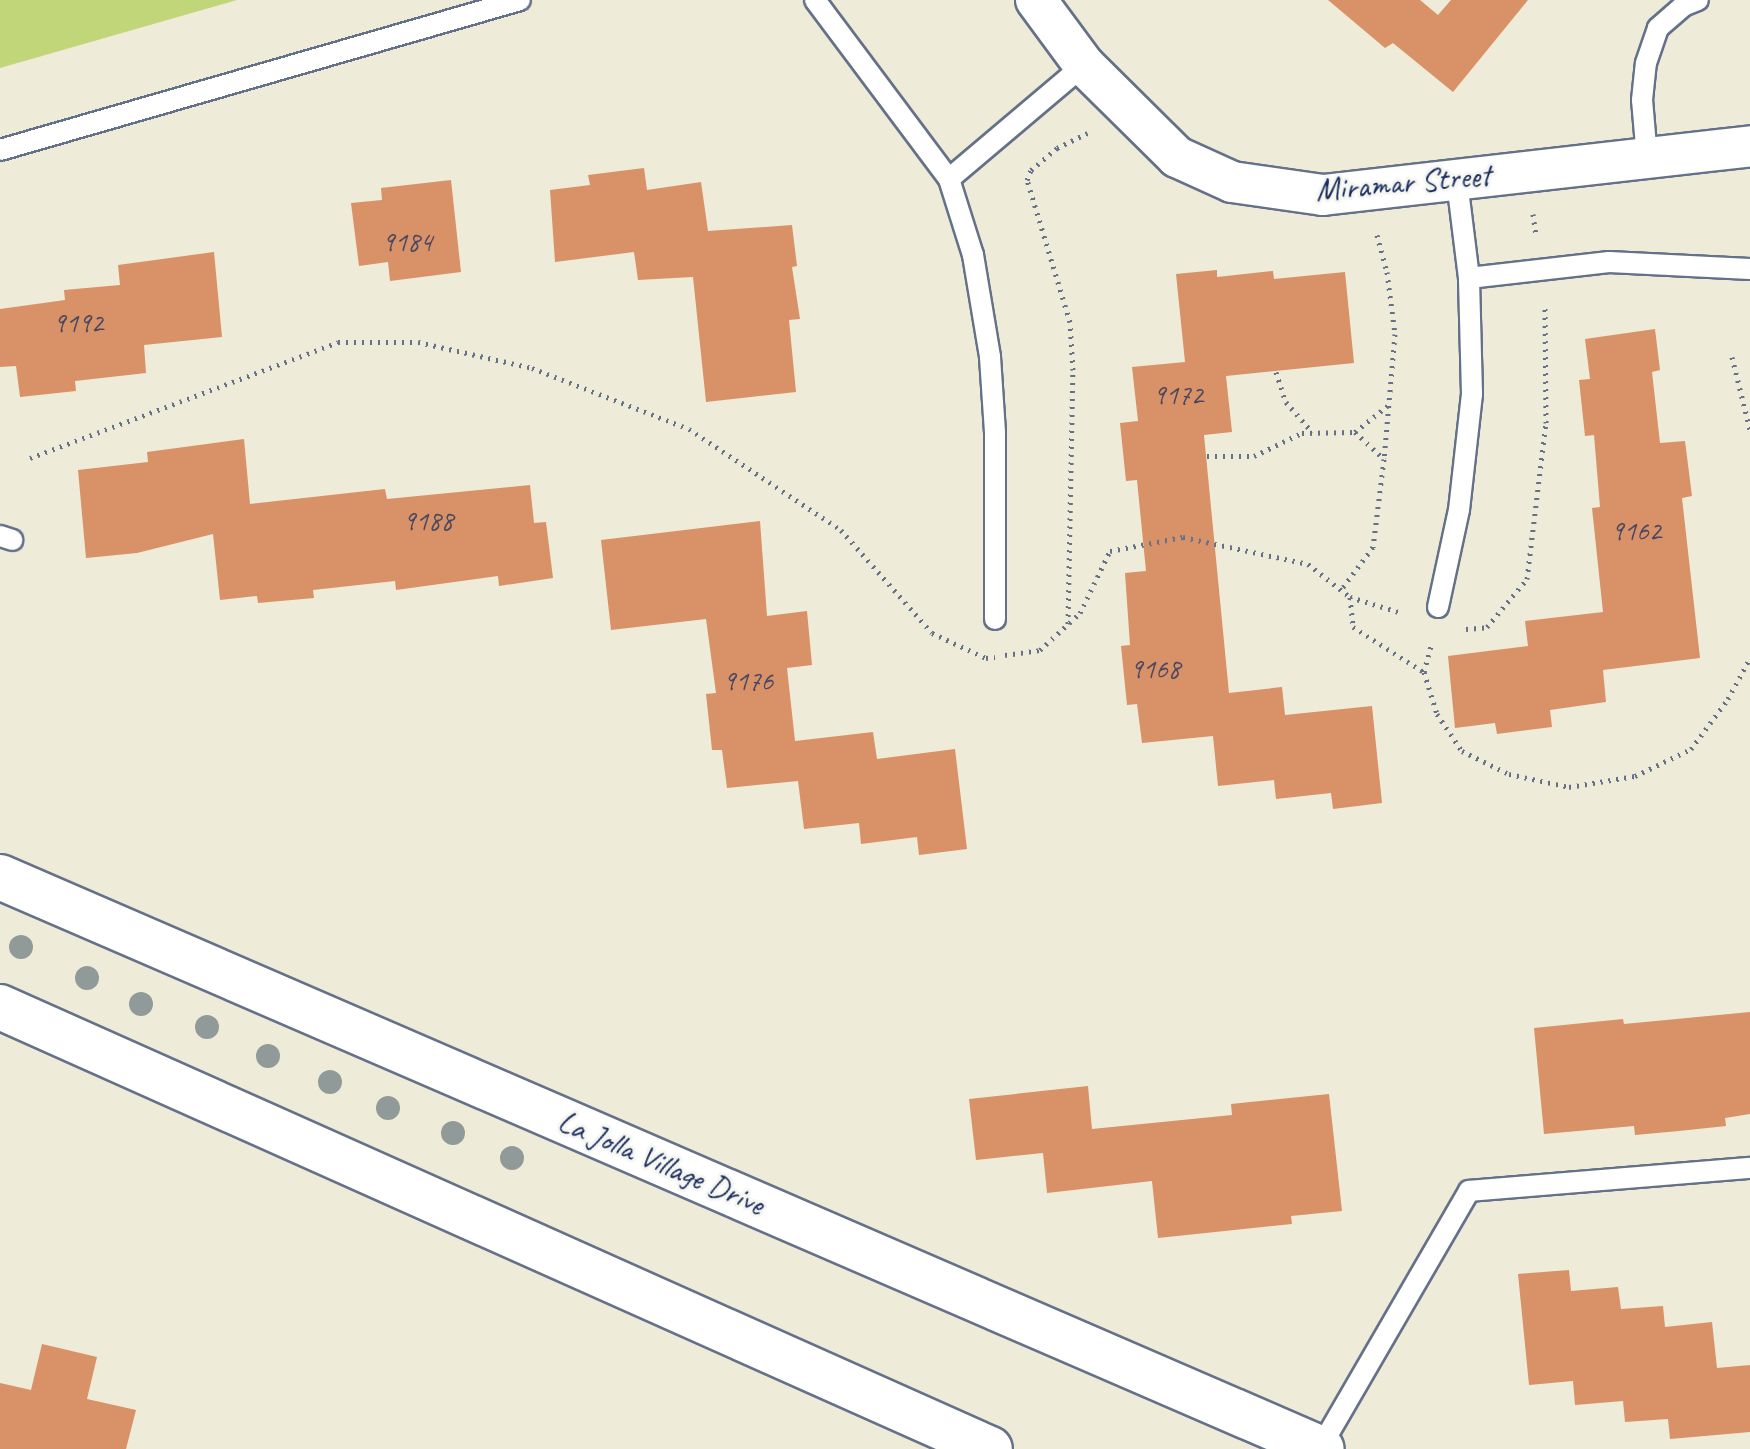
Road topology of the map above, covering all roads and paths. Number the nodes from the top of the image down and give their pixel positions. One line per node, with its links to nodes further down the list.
1 (520, 0): 8 (lane)
2 (815, 0): 10 (lane)
3 (1036, 0): 5 (street, Miramar Street)
4 (1698, 0): 9 (lane)
5 (1084, 65): 10 (lane); 11 (street, Miramar Street)
6 (1100, 128): 31 (path)
7 (1750, 146): 9 (street, Miramar Street)
8 (0, 150)
9 (1647, 158): 11 (street, Miramar Street)
10 (949, 179): 30 (lane)
11 (1457, 181): 16 (lane)
12 (1533, 211): 15 (path)
13 (1375, 229): 19 (path)
14 (1750, 269): 15 (lane)
15 (1540, 270): 16 (lane); 32 (path)
16 (1469, 278): 28 (lane)
17 (1732, 357): 20 (path)
18 (1276, 372): 21 (path)
19 (1391, 403): 22 (path); 25 (path)
20 (1750, 430)
21 (1312, 432): 22 (path); 23 (path)
22 (1355, 432): 25 (path)
23 (1207, 456)
24 (30, 458): 31 (path)
25 (1384, 459): 26 (path)
26 (1341, 590): 27 (path); 31 (path)
27 (1350, 597): 29 (path); 33 (path)
28 (1438, 607)
29 (1408, 615)
30 (995, 619)
31 (1068, 625)
32 (1456, 630)
33 (1750, 658)
34 (0, 877): 37 (main road, La Jolla Village Drive)
35 (0, 1007): 38 (main road)
36 (1750, 1168): 37 (lane)
37 (1321, 1448)
38 (990, 1449)

